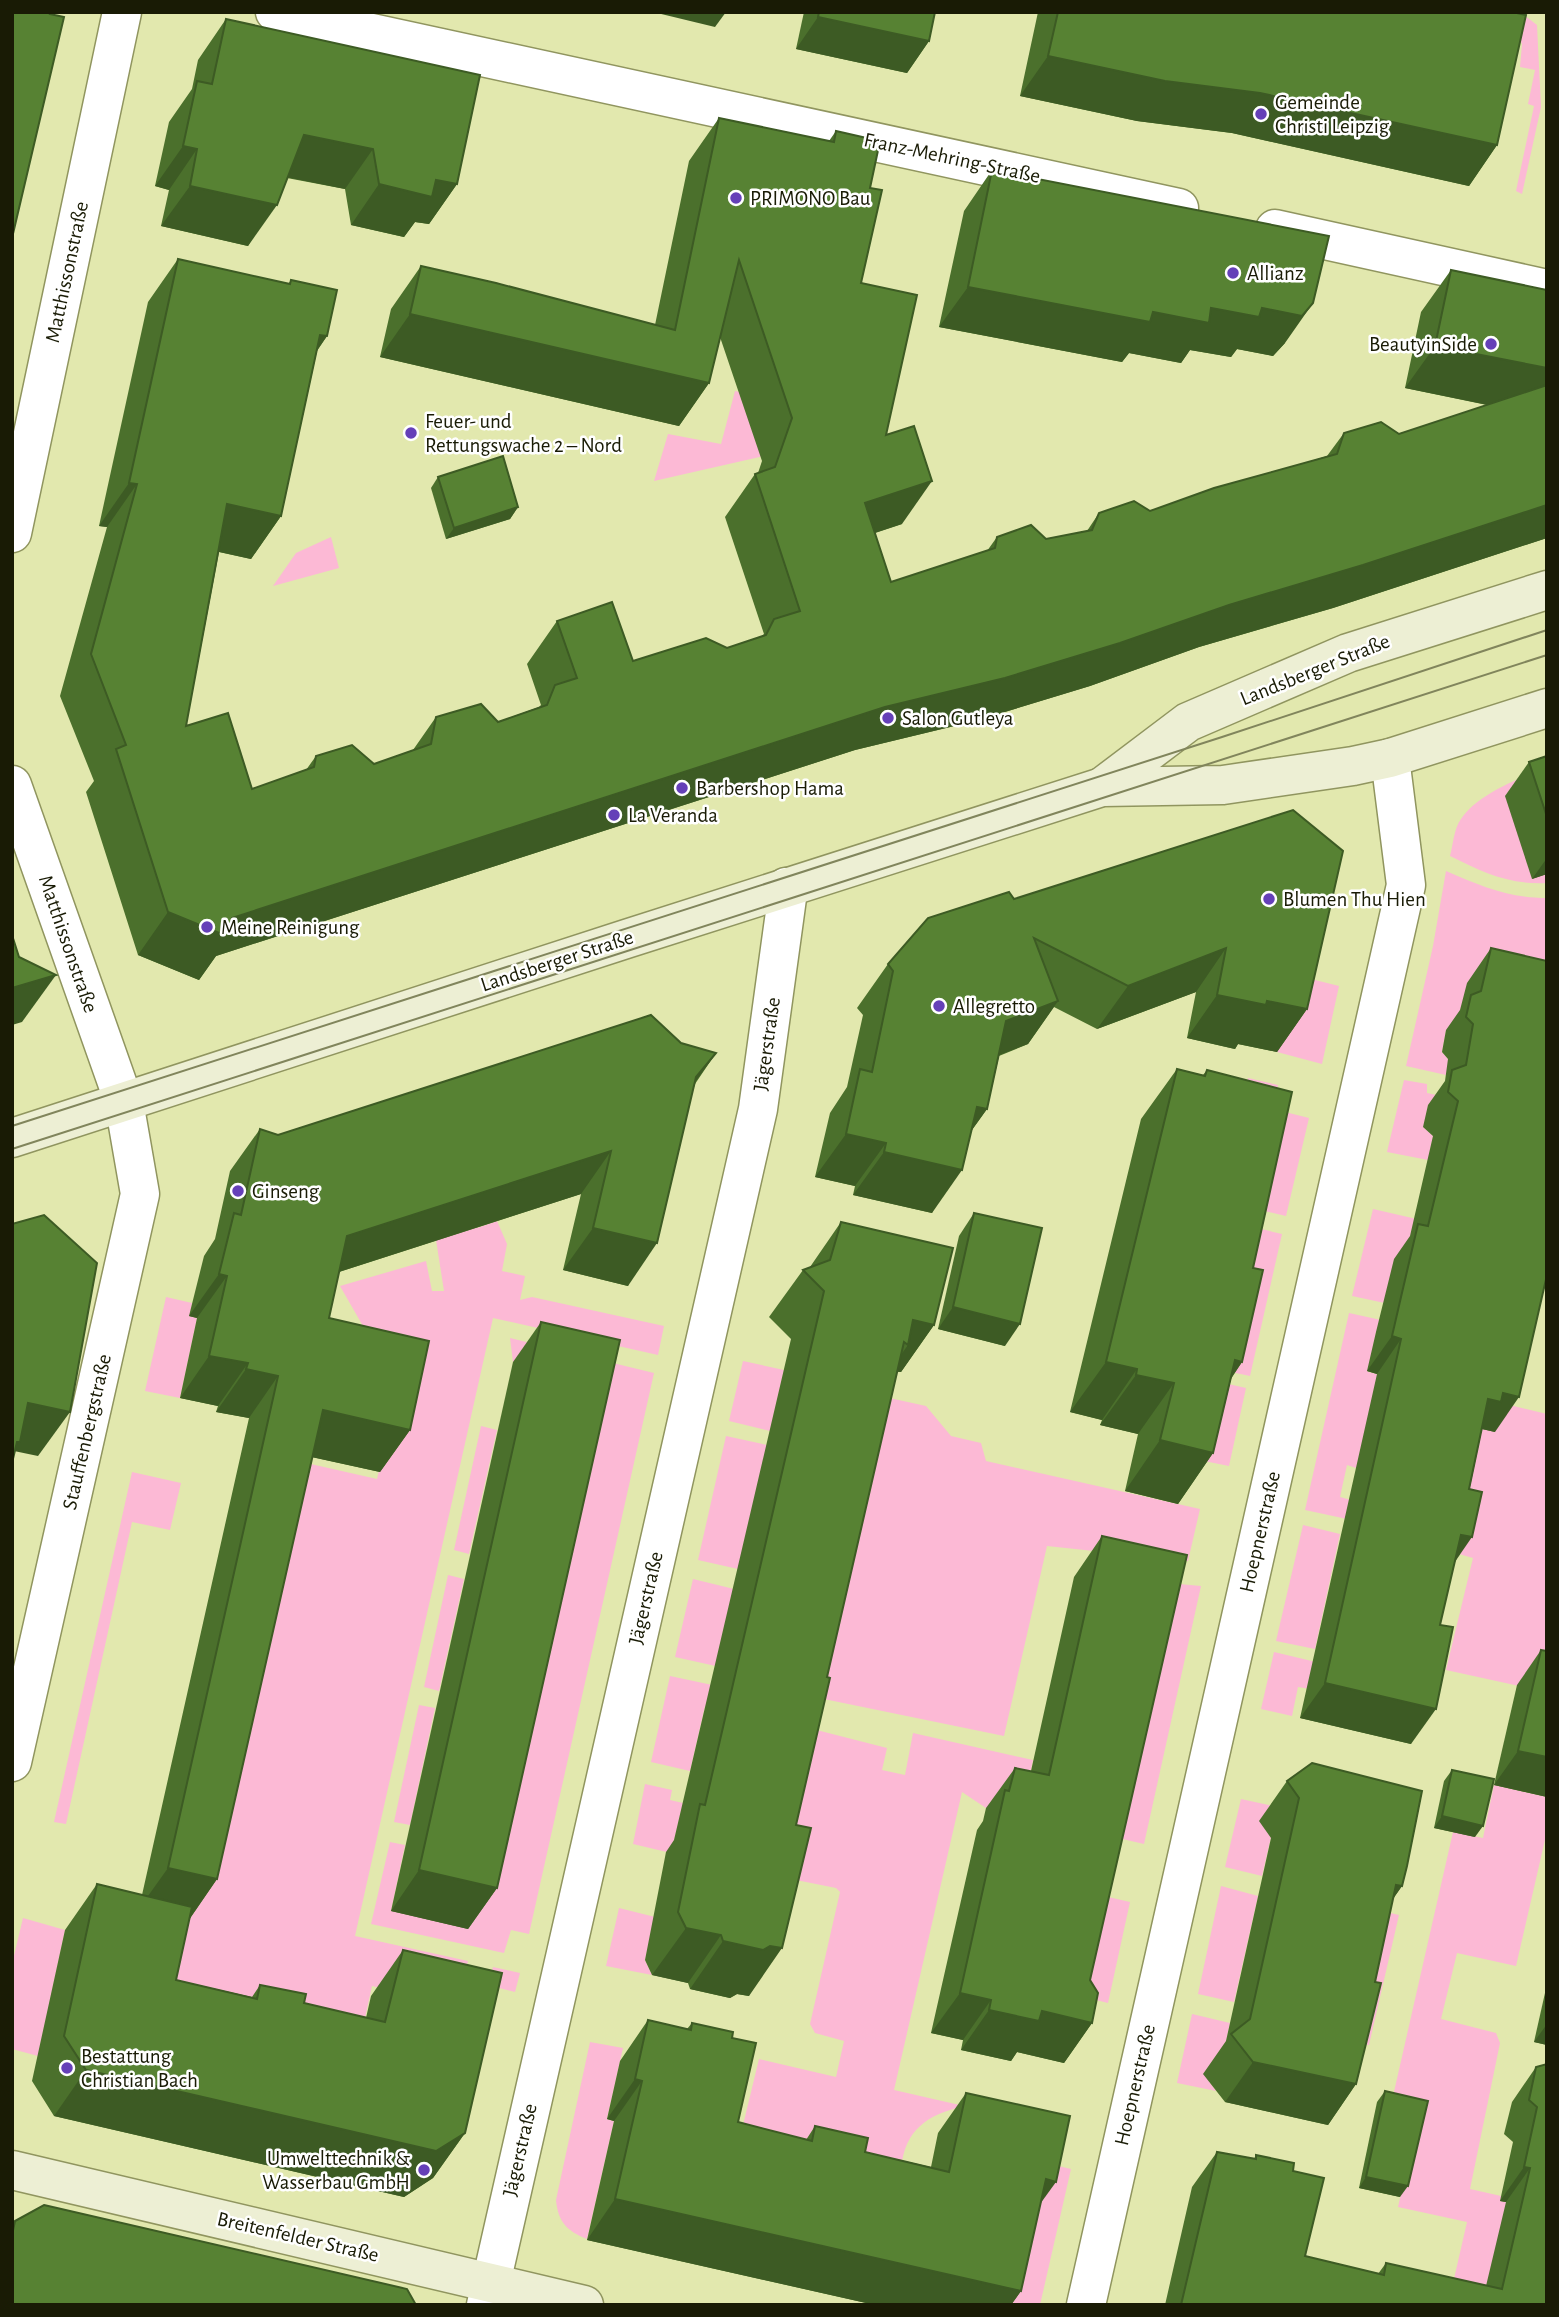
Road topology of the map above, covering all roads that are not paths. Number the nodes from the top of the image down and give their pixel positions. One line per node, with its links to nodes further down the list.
1 (122, 12): 4 (street, Matthissonstraße)
2 (275, 12): 3 (street, Franz-Mehring-Straße)
3 (1547, 289)
4 (12, 533)
5 (1547, 590): 9 (main road, Landsberger Straße)
6 (1547, 708): 7 (main road, Landsberger Straße)
7 (1390, 758): 9 (main road, Landsberger Straße); 17 (street, Hoepnerstraße)
8 (12, 785): 11 (street, Matthissonstraße)
9 (1102, 787): 10 (main road, Landsberger Straße)
10 (786, 887): 11 (main road, Landsberger Straße); 15 (street, Jägerstraße)
11 (124, 1102): 12 (main road, Landsberger Straße); 13 (street, Stauffenbergstraße)
12 (12, 1139)
13 (12, 1762)
14 (12, 2170): 15 (main road, Breitenfelder Straße)
15 (489, 2293): 16 (main road, Breitenfelder Straße)
16 (584, 2305)
17 (1086, 2305)

